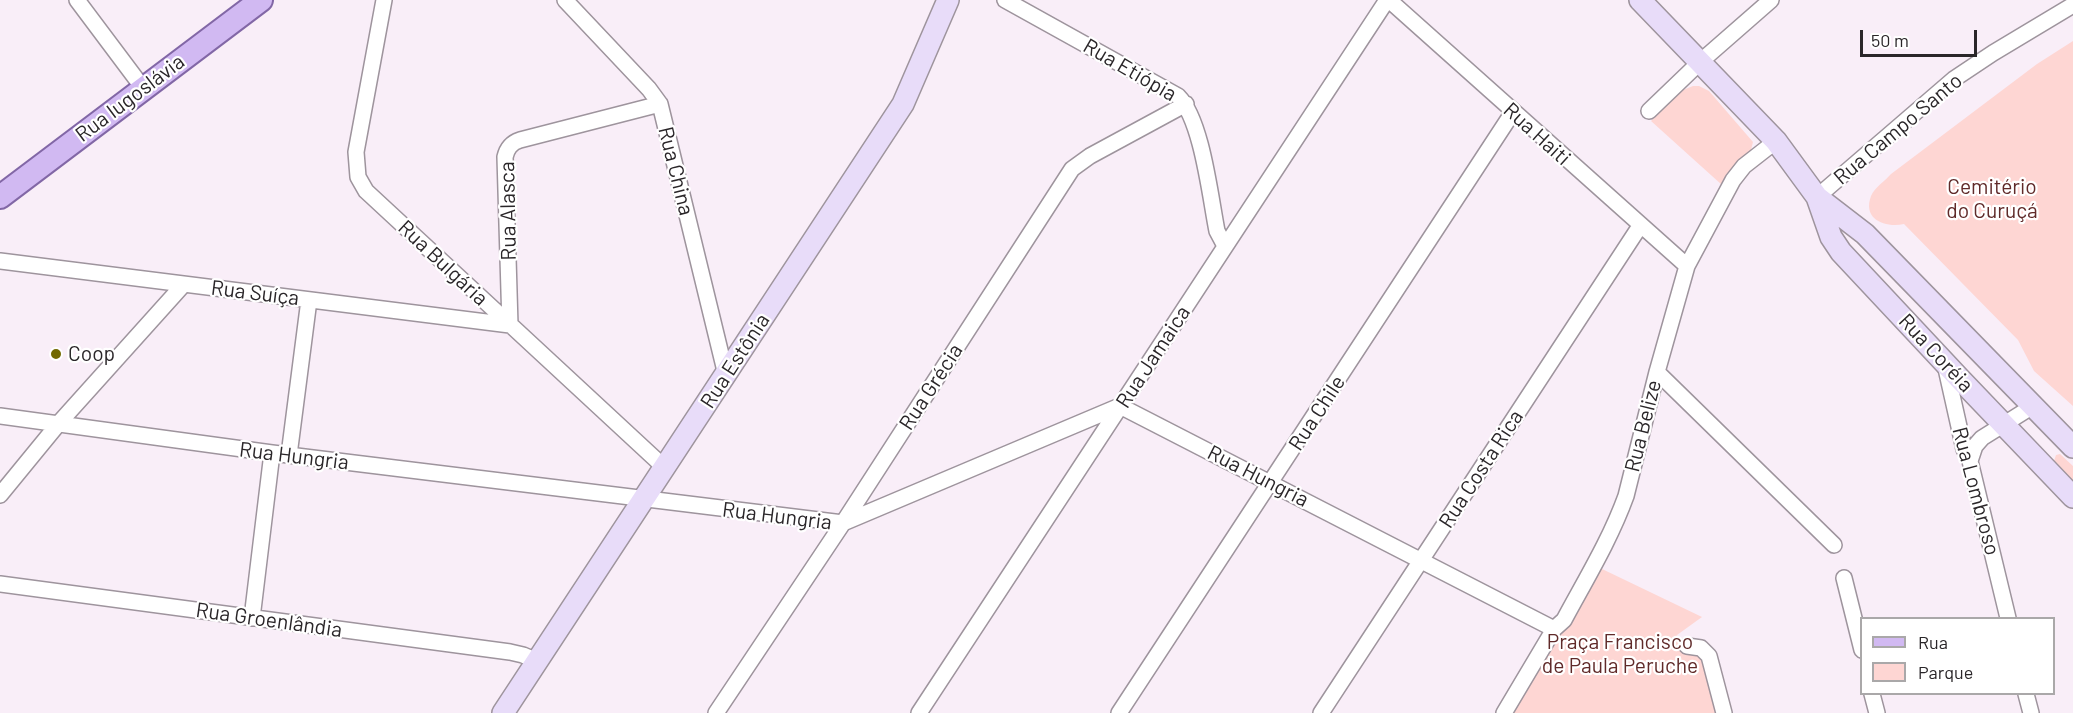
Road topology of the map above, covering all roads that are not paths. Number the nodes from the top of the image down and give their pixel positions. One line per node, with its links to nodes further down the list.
1 (77, 0): 12 (street)
2 (261, 0): 12 (main road, Rua Iugoslávia)
3 (384, 0): 26 (street, Rua Bulgária)
4 (565, 0): 13 (street, Rua China)
5 (948, 0): 29 (street, Rua Estônia)
6 (1005, 0): 14 (street, Rua Etiópia)
7 (1388, 0): 16 (street, Rua Haiti); 21 (street, Rua Jamaica)
8 (1640, 0): 11 (street, Rua Coréia)
9 (1771, 0): 11 (street)
10 (2073, 5): 19 (street, Rua Campo Santo)
11 (1699, 63): 15 (street); 17 (street, Rua Coréia)
12 (144, 88): 18 (main road, Rua Iugoslávia)
13 (660, 104): 26 (street, Rua Alasca); 29 (street, Rua China)
14 (1186, 104): 21 (street, Rua Etiópia); 44 (street, Rua Grécia)
15 (1649, 111)
16 (1513, 112): 20 (street, Rua Haiti); 40 (street, Rua Chile)
17 (1776, 141): 19 (street, Rua Coréia); 23 (street, Rua Belize)
18 (0, 197)
19 (1817, 198): 27 (street, Rua Coréia); 31 (street, Rua Coréia)
20 (1640, 226): 23 (street, Rua Haiti); 46 (street, Rua Costa Rica)
21 (1225, 246): 30 (street, Rua Jamaica)
22 (0, 261): 24 (street, Rua Suíça)
23 (1687, 266): 28 (street, Rua Belize)
24 (184, 284): 25 (street, Rua Suíça); 33 (street)
25 (309, 300): 26 (street, Rua Suíça); 37 (street)
26 (510, 325): 39 (street, Rua Bulgária)
27 (1945, 364): 34 (street, Rua Coréia); 38 (street, Rua Lombroso)
28 (1657, 372): 45 (street); 51 (street, Rua Belize)
29 (726, 375): 39 (street, Rua Estônia)
30 (1120, 406): 40 (street, Rua Hungria); 44 (street, Rua Hungria); 59 (street, Rua Jamaica)
31 (2033, 406): 34 (street); 35 (street, Rua Coréia)
32 (0, 416): 33 (street, Rua Hungria)
33 (59, 423): 36 (street, Rua Hungria); 41 (street)
34 (2003, 425): 38 (street); 42 (street, Rua Coréia)
35 (2073, 447)
36 (272, 453): 37 (street, Rua Hungria); 50 (street)
37 (289, 455): 43 (street, Rua Hungria)
38 (1970, 461): 49 (street, Rua Lombroso)
39 (665, 468): 43 (street, Rua Estônia)
40 (1271, 483): 46 (street, Rua Hungria); 60 (street, Rua Chile)
41 (0, 495)
42 (2073, 497)
43 (644, 500): 44 (street, Rua Hungria); 54 (street, Rua Estônia)
44 (843, 524): 58 (street, Rua Grécia)
45 (1834, 545)
46 (1421, 561): 51 (street, Rua Hungria); 61 (street, Rua Costa Rica)
47 (1844, 578): 52 (street)
48 (0, 584): 50 (street, Rua Groenlândia)
49 (2008, 617)
50 (252, 618): 54 (street, Rua Groenlândia)
51 (1554, 629): 62 (street, Rua Belize)
52 (1860, 642)
53 (1687, 646): 63 (street)
54 (537, 661): 57 (street, Rua Estônia)
55 (1872, 695): 64 (street)
56 (2026, 695): 65 (street)
57 (503, 713)
58 (716, 713)
59 (919, 713)
60 (1119, 713)
61 (1321, 713)
62 (1504, 713)
63 (1724, 713)
64 (1877, 713)
65 (2031, 713)

